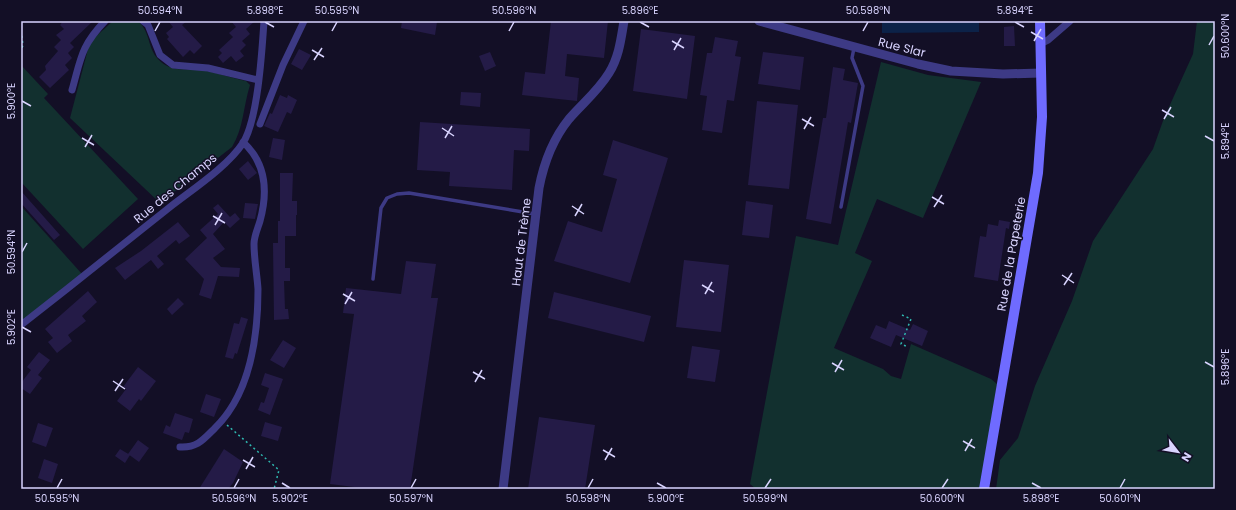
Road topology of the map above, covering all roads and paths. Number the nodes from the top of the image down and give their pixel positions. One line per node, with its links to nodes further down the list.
1 (105, 21): 15 (street)
2 (143, 21): 14 (street)
3 (264, 21): 14 (street, Rue des Champs)
4 (304, 21): 16 (street)
5 (624, 21): 19 (street, Haut de Trème)
6 (759, 21): 11 (street, Rue Slar)
7 (1040, 21): 10 (main road, Rue de la Papeterie)
8 (1070, 21): 10 (street)
9 (21, 31): 12 (path)
10 (1040, 44): 13 (main road, Rue de la Papeterie)
11 (854, 47): 13 (street, Rue Slar); 18 (lane)
12 (21, 51)
13 (1042, 73): 28 (main road, Rue de la Papeterie)
14 (258, 80): 17 (street, Rue des Champs)
15 (72, 90)
16 (260, 124)
17 (243, 142): 22 (street, Rue des Champs); 24 (street)
18 (841, 207)
19 (536, 214): 20 (lane); 27 (street, Haut de Trème)
20 (373, 279)
21 (902, 315): 23 (path)
22 (21, 326)
23 (908, 347)
24 (223, 421): 25 (street); 26 (path)
25 (180, 447)
26 (274, 489)
27 (503, 489)
28 (984, 489)

